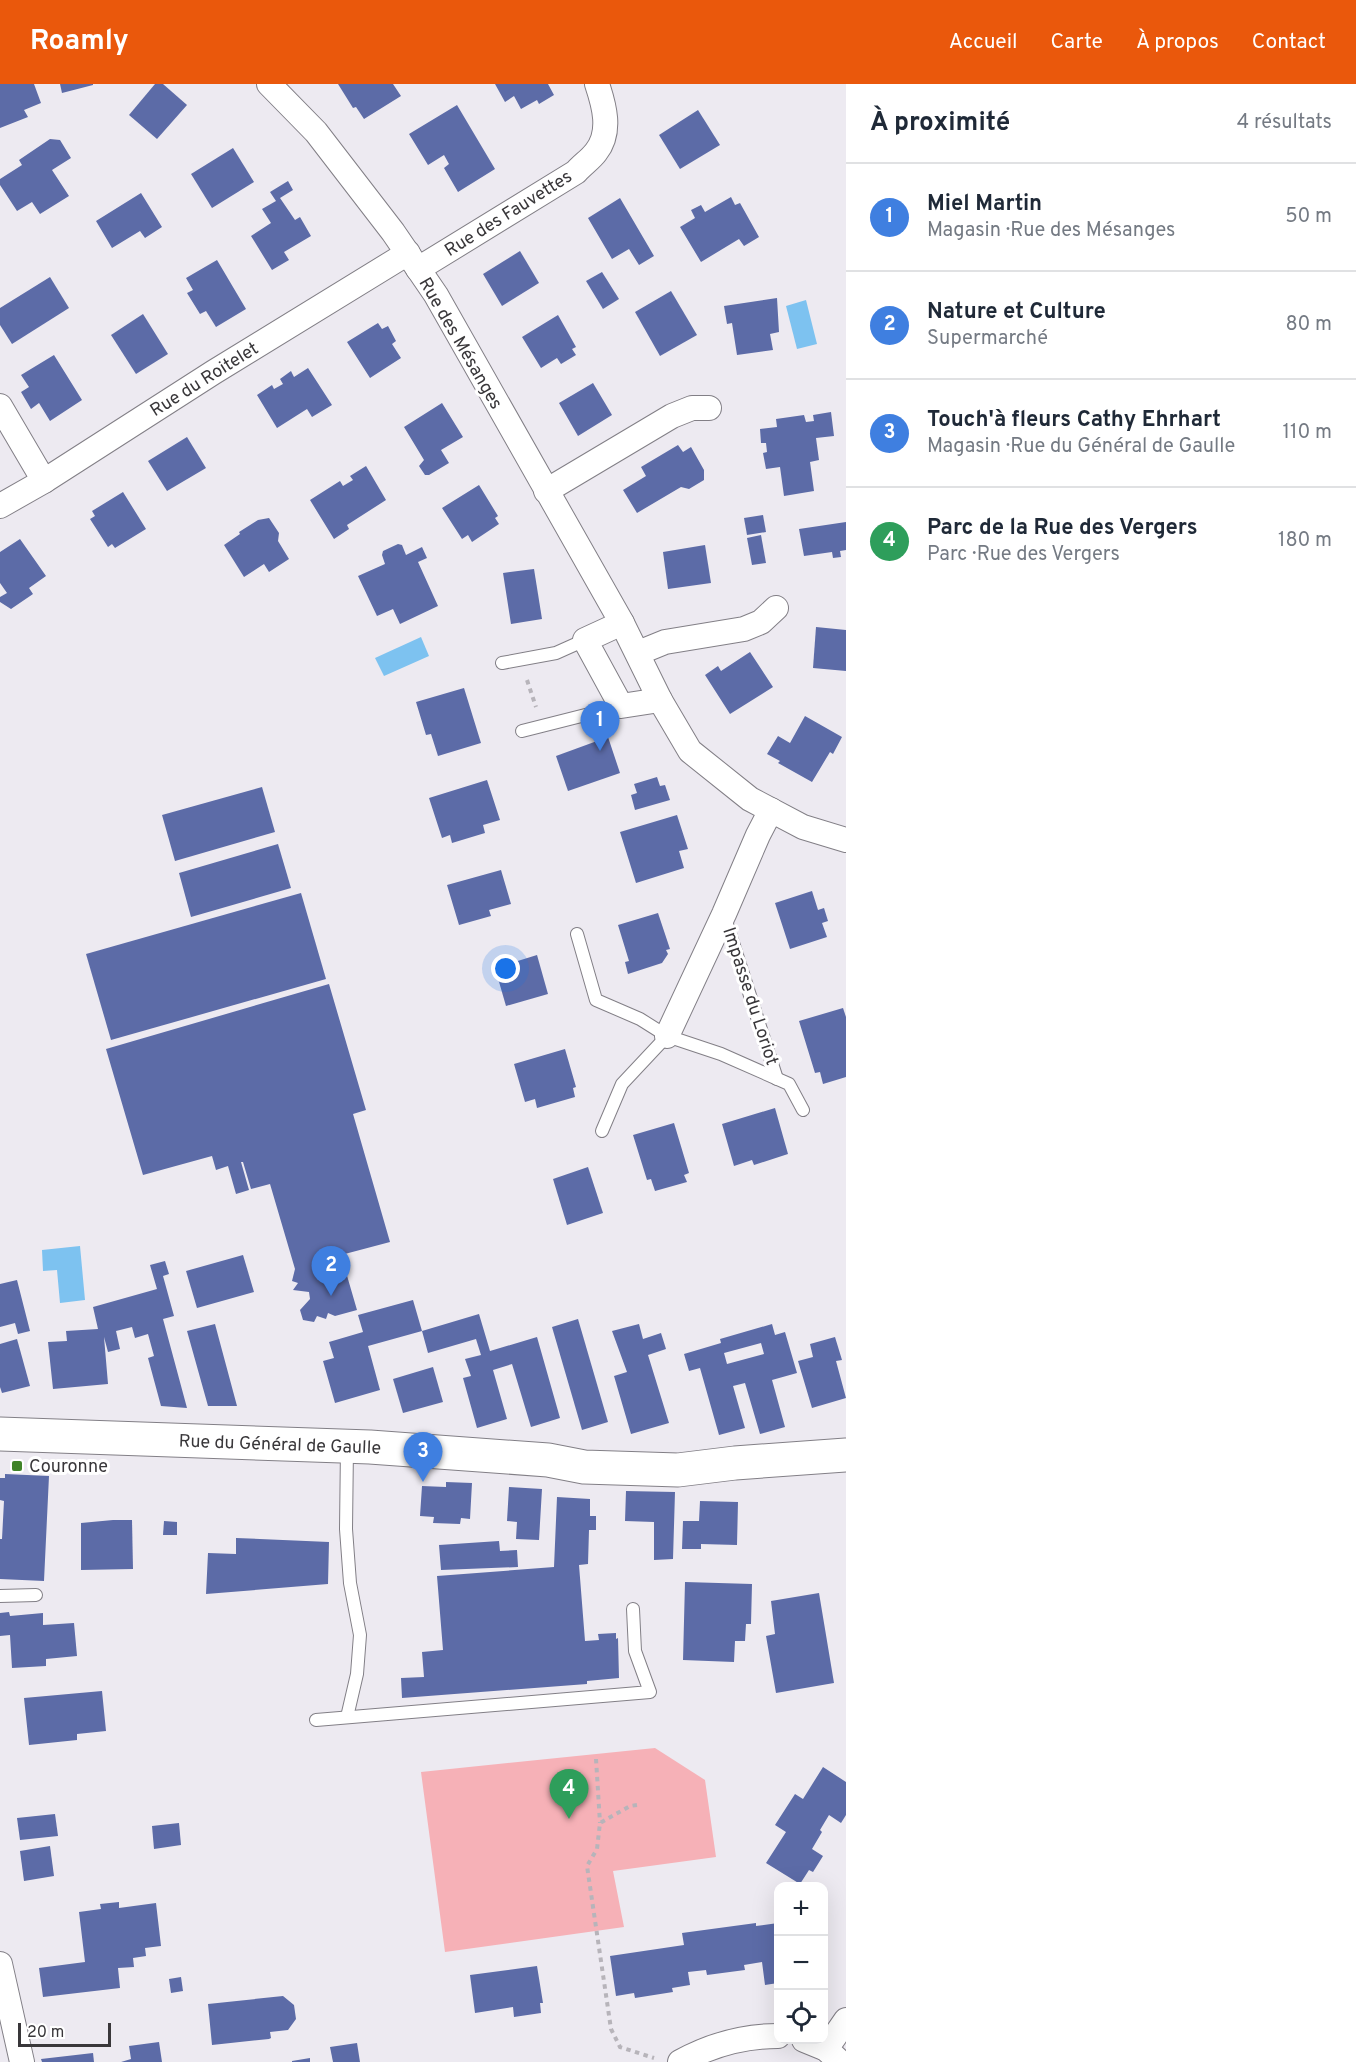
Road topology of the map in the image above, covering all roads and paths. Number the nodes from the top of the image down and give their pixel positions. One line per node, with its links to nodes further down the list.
1 (269, 84): 3 (street, Rue des Mésanges)
2 (597, 84): 3 (street, Rue des Fauvettes)
3 (413, 261): 6 (street, Rue du Roitelet); 7 (street, Rue des Mésanges)
4 (0, 406): 6 (street)
5 (709, 408): 7 (street)
6 (44, 481): 8 (street, Rue du Roitelet)
7 (546, 492): 10 (street, Rue des Mésanges)
8 (0, 506)
9 (776, 608): 12 (street)
10 (622, 623): 11 (street); 12 (street, Rue des Mésanges)
11 (585, 640): 13 (lane); 16 (street)
12 (638, 653): 15 (street, Rue des Mésanges)
13 (520, 659): 14 (lane); 17 (path)
14 (502, 663)
15 (660, 700): 16 (street); 19 (street, Rue des Mésanges)
16 (621, 706): 17 (lane)
17 (542, 726): 18 (lane)
18 (522, 731)
19 (771, 810): 20 (street, Rue des Mésanges); 21 (street, Impasse du Loriot)
20 (846, 840)
21 (724, 914): 23 (street, Impasse du Loriot); 24 (lane, Impasse du Loriot)
22 (577, 934): 23 (lane, Impasse du Loriot)
23 (668, 1036): 24 (lane, Impasse du Loriot); 26 (lane, Impasse du Loriot)
24 (777, 1079): 25 (lane, Impasse du Loriot)
25 (803, 1110)
26 (602, 1131)
27 (0, 1434): 28 (street, Rue du Général de Gaulle)
28 (347, 1446): 29 (street, Rue du Général de Gaulle); 33 (lane)
29 (846, 1455)
30 (36, 1595): 31 (lane)
31 (0, 1596)
32 (633, 1609): 33 (lane)
33 (347, 1717): 34 (lane)
34 (316, 1720)
35 (596, 1759): 37 (path)
36 (637, 1805): 37 (path)
37 (600, 1823): 43 (path)
38 (0, 1964): 44 (street)
39 (846, 2020): 42 (street)
40 (774, 2036): 43 (street)
41 (811, 2044): 42 (street)
42 (833, 2056)
43 (668, 2061)
44 (22, 2062)

